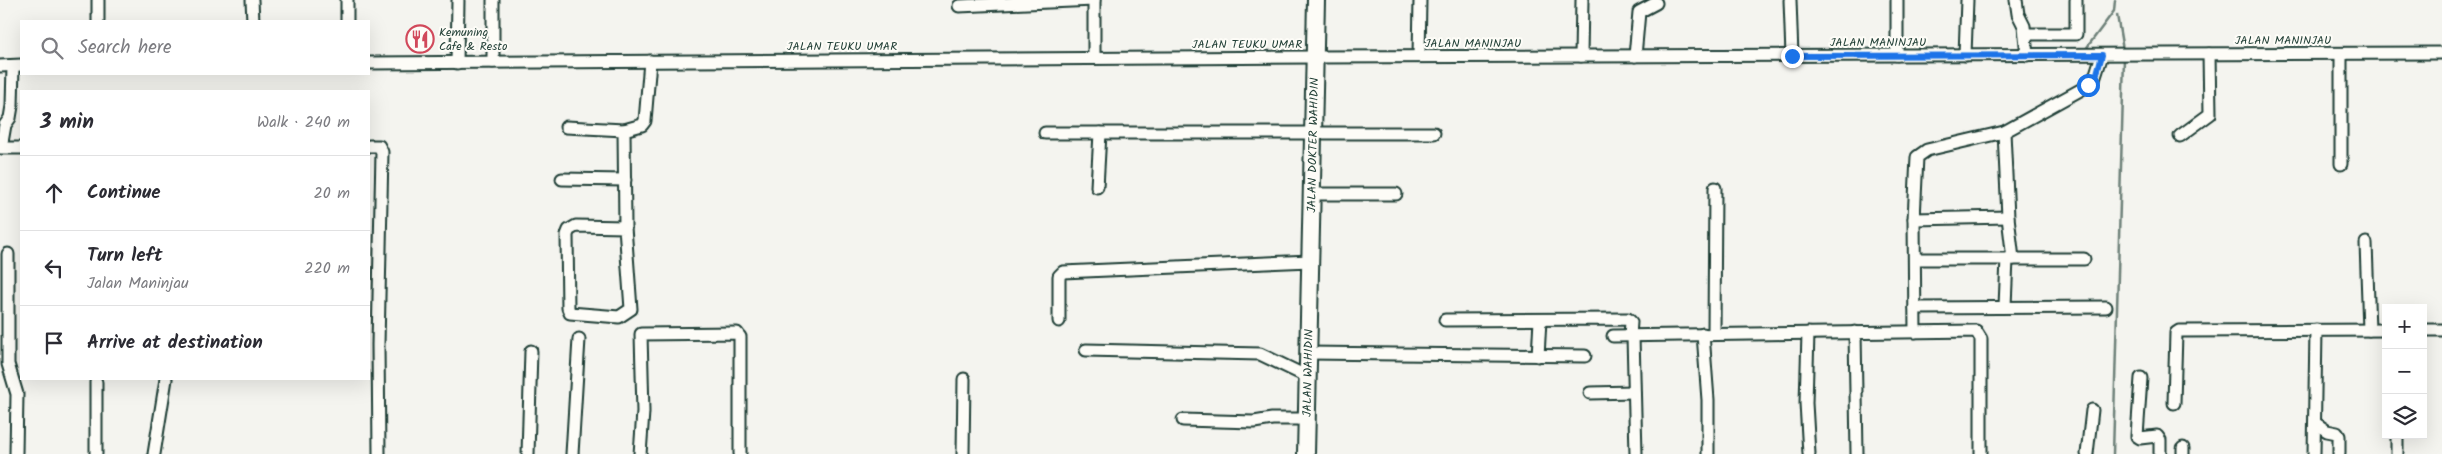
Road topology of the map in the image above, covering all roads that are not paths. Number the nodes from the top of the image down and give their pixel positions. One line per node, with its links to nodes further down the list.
1 (98, 0): 17 (street)
2 (252, 0): 18 (street)
3 (347, 0): 19 (street)
4 (458, 0): 39 (street)
5 (494, 0): 37 (street)
6 (1094, 0): 16 (street); 35 (street)
7 (1316, 0): 34 (street, JALAN DOKTER WAHIDIN)
8 (1420, 0): 30 (street)
9 (1582, 0): 31 (street)
10 (1790, 0): 33 (street)
11 (1897, 0): 25 (street)
12 (1966, 0): 26 (street)
13 (2016, 0): 20 (street)
14 (2076, 0): 21 (street)
15 (1656, 3): 32 (street)
16 (959, 6)
17 (98, 20)
18 (252, 20)
19 (347, 20)
20 (2026, 34): 21 (street); 27 (street)
21 (2072, 34): 28 (street)
22 (2209, 54): 23 (street, JALAN MANINJAU); 29 (street, JALAN MANINJAU); 49 (street)
23 (2341, 54): 24 (street, JALAN MANINJAU); 52 (street)
24 (2442, 54)
25 (1897, 55): 26 (street, JALAN MANINJAU); 33 (street, JALAN MANINJAU)
26 (1965, 55): 27 (street, JALAN MANINJAU)
27 (2027, 55): 28 (street, JALAN MANINJAU)
28 (2072, 55): 29 (street, JALAN MANINJAU)
29 (2098, 55): 44 (street)
30 (1419, 56): 31 (street, JALAN MANINJAU); 34 (street, JALAN MANINJAU)
31 (1581, 56): 32 (street, JALAN MANINJAU)
32 (1636, 56): 33 (street, JALAN MANINJAU)
33 (1792, 56)
34 (1315, 57): 35 (street, JALAN TEUKU UMAR); 48 (street, JALAN DOKTER WAHIDIN)
35 (1094, 58): 36 (street, JALAN TEUKU UMAR)
36 (650, 61): 37 (street, JALAN TEUKU UMAR); 43 (street)
37 (492, 62): 39 (street, JALAN TEUKU UMAR)
38 (370, 63): 39 (street, JALAN TEUKU UMAR)
39 (457, 63)
40 (0, 66): 41 (street)
41 (17, 66): 51 (street)
42 (566, 127): 43 (street)
43 (624, 130): 54 (street)
44 (2004, 132): 59 (street); 60 (street)
45 (1045, 133): 46 (street)
46 (1100, 133): 48 (street); 55 (street)
47 (1434, 133): 48 (street)
48 (1313, 134): 57 (street, JALAN DOKTER WAHIDIN)
49 (2180, 136)
50 (370, 146): 108 (street)
51 (20, 148)
52 (2341, 164)
53 (562, 179): 54 (street)
54 (625, 180): 61 (street)
55 (1097, 187)
56 (1715, 188): 83 (street)
57 (1312, 194): 58 (street); 67 (street, JALAN DOKTER WAHIDIN)
58 (1396, 194)
59 (2008, 217): 60 (street); 65 (street)
60 (1914, 219): 64 (street)
61 (625, 227): 61 (street)
62 (2366, 243): 76 (street)
63 (8, 254): 105 (street)
64 (1915, 259): 65 (street); 71 (street)
65 (2010, 259): 66 (street); 69 (street)
66 (2084, 259)
67 (1310, 261): 68 (street, JALAN DOKTER WAHIDIN); 74 (street)
68 (1310, 291): 89 (street, JALAN WAHIDIN)
69 (2006, 306): 70 (street); 71 (street)
70 (2106, 307)
71 (1915, 308): 81 (street)
72 (1444, 320): 73 (street)
73 (1540, 320): 85 (street); 90 (street)
74 (1059, 321)
75 (2316, 330): 76 (street); 99 (street); 103 (street)
76 (2369, 330): 77 (street)
77 (2382, 330)
78 (2427, 330): 79 (street)
79 (2442, 330)
80 (1855, 332): 81 (street); 82 (street); 118 (street)
81 (1915, 332): 119 (street)
82 (1808, 333): 83 (street); 117 (street)
83 (1709, 334): 85 (street); 116 (street)
84 (1613, 336): 85 (street)
85 (1632, 336): 97 (street)
86 (579, 339): 110 (street)
87 (1086, 350): 92 (street)
88 (531, 351): 109 (street)
89 (1308, 353): 90 (street); 92 (street, JALAN WAHIDIN)
90 (1538, 356): 91 (street)
91 (1585, 356)
92 (1308, 377): 102 (street, JALAN WAHIDIN)
93 (2141, 378): 121 (street)
94 (166, 380): 107 (street)
95 (964, 380): 113 (street)
96 (96, 382): 106 (street)
97 (1634, 392): 98 (street); 115 (street)
98 (1590, 393)
99 (2174, 403)
100 (2092, 410): 120 (street)
101 (1183, 420): 102 (street)
102 (1307, 420): 114 (street, JALAN WAHIDIN)
103 (2315, 423): 122 (street); 123 (street)
104 (2397, 439): 124 (street)
105 (16, 454)
106 (96, 454)
107 (154, 454)
108 (379, 454)
109 (528, 454)
110 (572, 454)
111 (640, 454): 112 (street)
112 (740, 454)
113 (963, 454)
114 (1306, 454)
115 (1636, 454)
116 (1708, 454)
117 (1809, 454)
118 (1856, 454)
119 (1981, 454)
120 (2087, 454)
121 (2160, 454)
122 (2314, 454)
123 (2339, 454)
124 (2397, 454)

